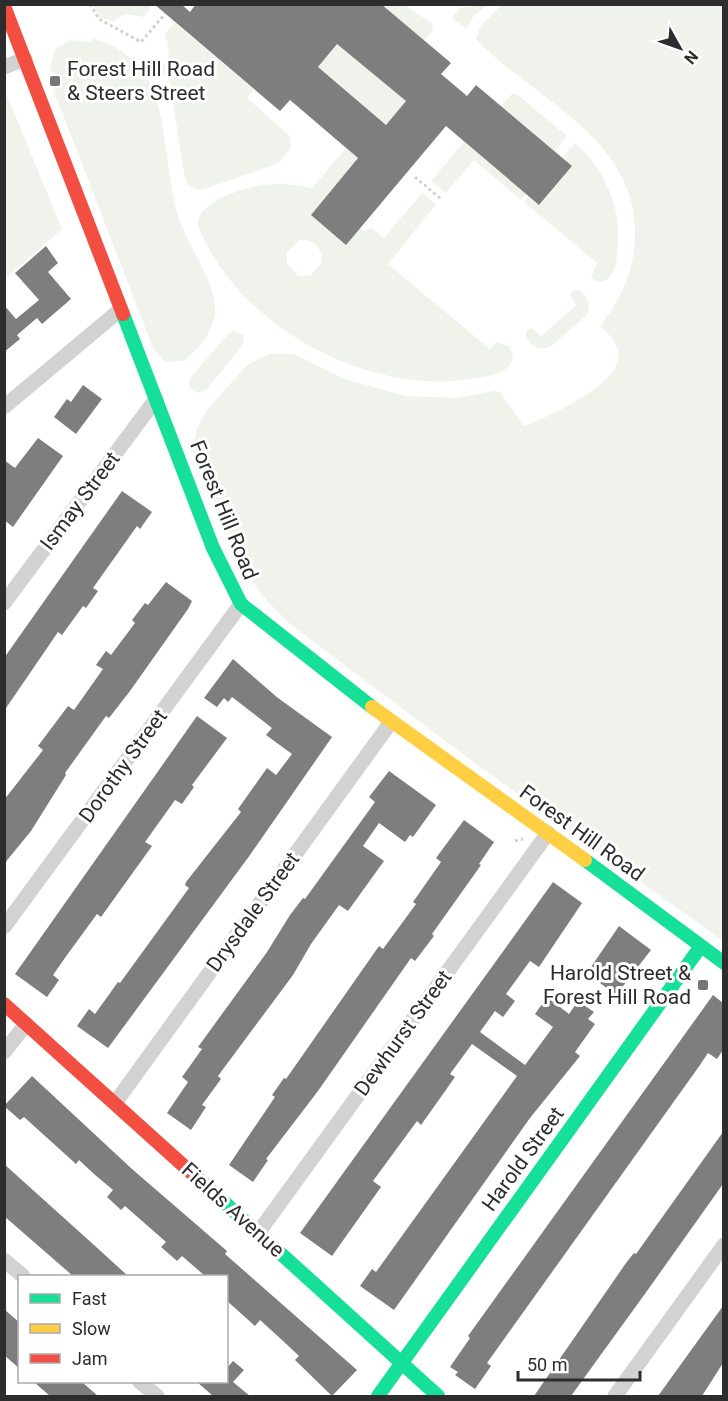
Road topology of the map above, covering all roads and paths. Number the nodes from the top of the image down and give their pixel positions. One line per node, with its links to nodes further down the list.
1 (90, 4): 3 (path)
2 (4, 6): 4 (street, Forest Hill Road)
3 (165, 14)
4 (25, 59): 5 (street); 8 (street, Forest Hill Road)
5 (4, 67)
6 (415, 177): 7 (path)
7 (441, 199)
8 (120, 310): 9 (street, Forest Hill Road); 10 (street)
9 (156, 399): 11 (street, Ismay Street); 12 (street, Forest Hill Road)
10 (4, 407)
11 (4, 603)
12 (241, 604): 13 (street, Forest Hill Road); 17 (street, Dorothy Street)
13 (391, 722): 14 (street, Forest Hill Road); 23 (street, Drysdale Street)
14 (548, 833): 18 (street, Forest Hill Road); 24 (street, Dewhurst Street)
15 (523, 839): 16 (path)
16 (514, 841)
17 (4, 927)
18 (701, 946): 19 (street, Forest Hill Road); 28 (street, Harold Street)
19 (723, 963)
20 (4, 1004): 21 (street, Fields Avenue)
21 (26, 1024): 22 (street); 23 (street, Fields Avenue)
22 (4, 1052)
23 (115, 1104): 24 (street, Fields Avenue)
24 (258, 1233): 28 (street, Fields Avenue)
25 (723, 1245): 33 (street)
26 (4, 1260): 27 (street)
27 (22, 1275)
28 (402, 1364): 31 (street, Harold Street); 32 (street, Fields Avenue)
29 (141, 1383): 30 (street)
30 (157, 1396)
31 (378, 1396)
32 (438, 1396)
33 (615, 1396)

